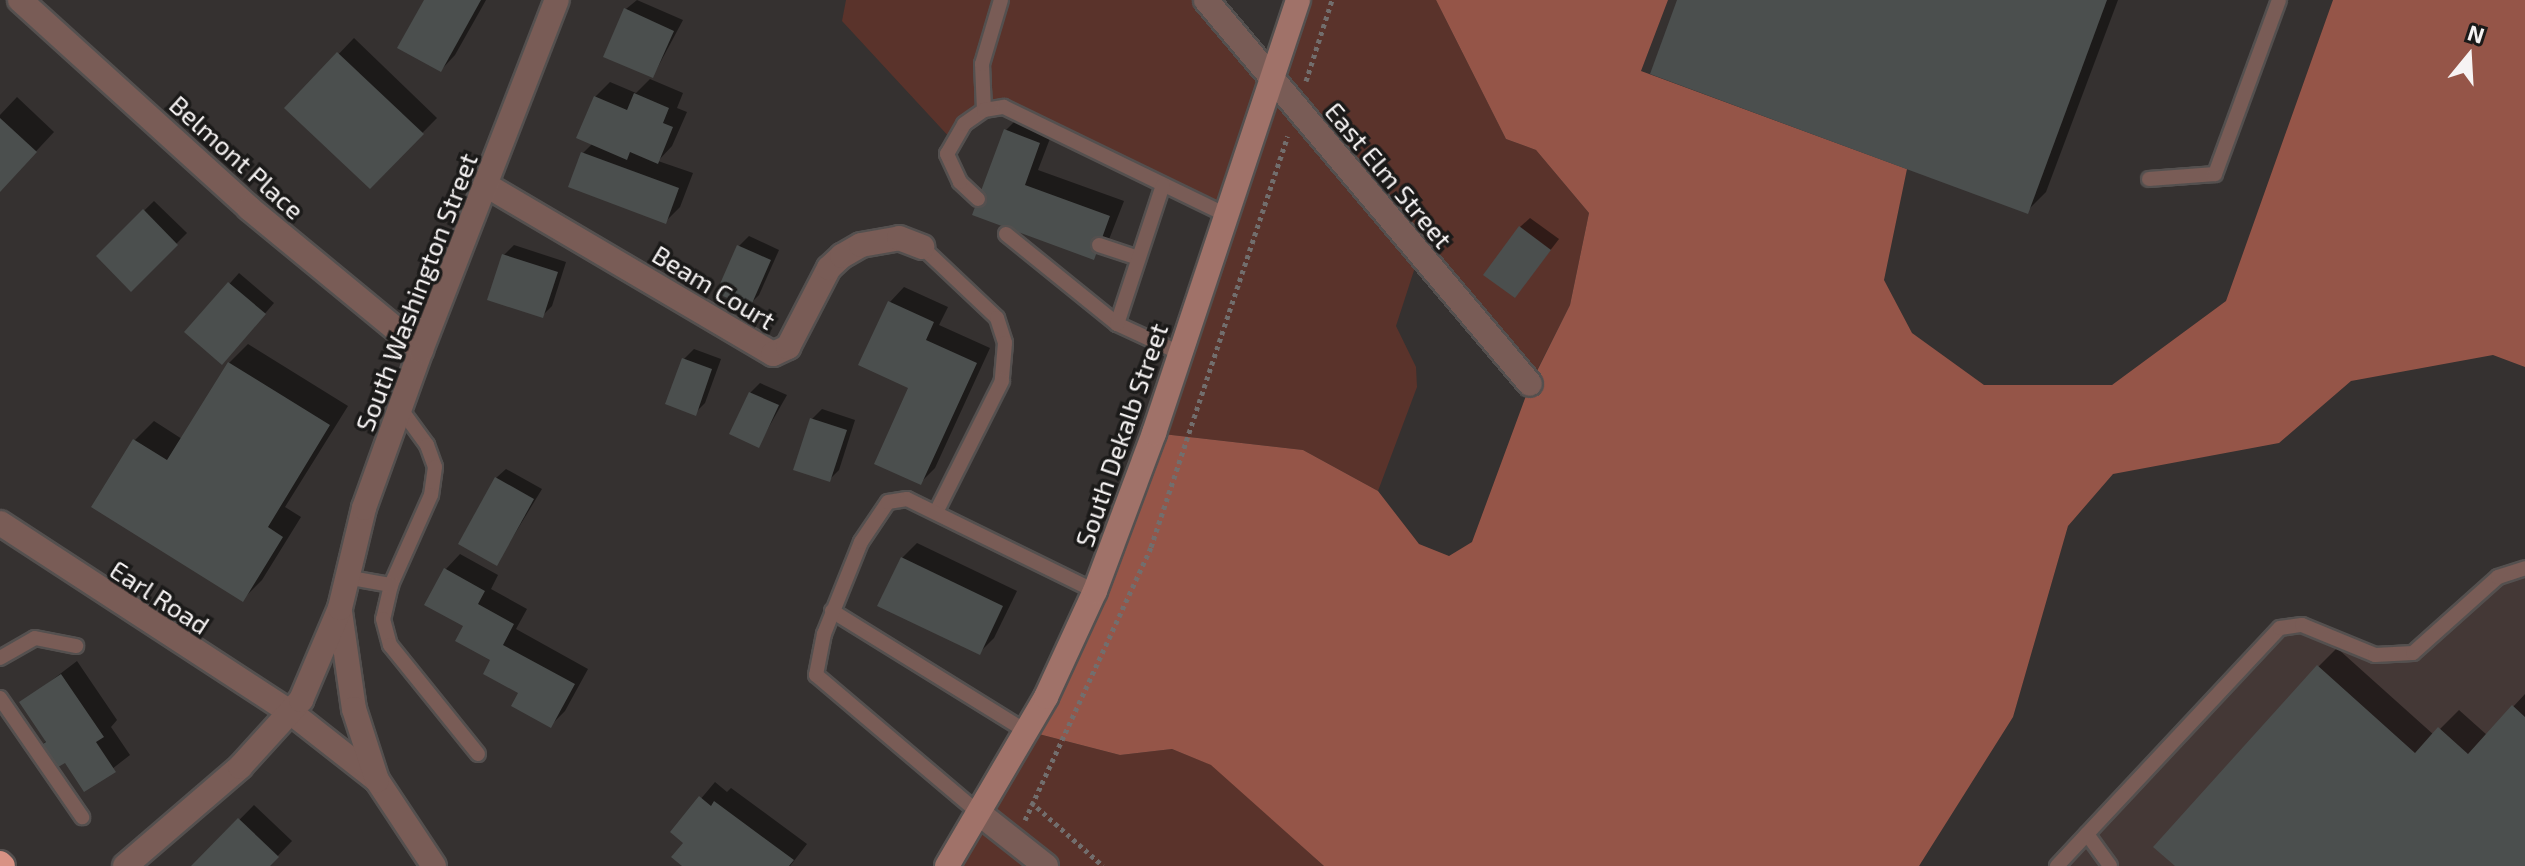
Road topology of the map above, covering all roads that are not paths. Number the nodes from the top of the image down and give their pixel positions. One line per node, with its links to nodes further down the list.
1 (20, 0): 19 (street, Belmont Place)
2 (557, 0): 10 (street, South Washington Street)
3 (1001, 0): 8 (lane)
4 (1206, 0): 7 (street, East Elm Street)
5 (1298, 0): 7 (main road, South Dekalb Street)
6 (2279, 0): 9 (lane)
7 (1272, 80): 13 (main road, South Dekalb Street); 21 (street, East Elm Street)
8 (984, 110): 11 (lane); 12 (lane)
9 (2149, 179)
10 (486, 185): 16 (street, Beam Court); 19 (street, South Washington Street)
11 (1163, 185): 13 (lane); 17 (lane)
12 (978, 199)
13 (1226, 215): 20 (main road, South Dekalb Street)
14 (1006, 234): 18 (lane)
15 (1099, 245): 17 (lane)
16 (922, 247): 23 (lane)
17 (1138, 258): 18 (lane)
18 (1117, 324): 20 (lane)
19 (421, 350): 22 (street, South Washington Street)
20 (1180, 353): 28 (main road, South Dekalb Street)
21 (1530, 384)
22 (400, 408): 26 (street, South Washington Street); 27 (lane)
23 (936, 512): 28 (lane); 30 (lane)
24 (0, 523): 34 (street, Earl Road)
25 (2525, 568): 40 (lane)
26 (346, 577): 27 (lane); 29 (street, South Washington Street)
27 (391, 585): 36 (lane)
28 (1095, 591): 35 (main road, South Dekalb Street)
29 (340, 608): 34 (street, South Washington Street); 37 (street, South Washington Street)
30 (832, 611): 35 (lane); 38 (lane)
31 (76, 646): 32 (lane)
32 (0, 658)
33 (0, 698): 39 (lane)
34 (293, 714): 37 (street, Earl Road); 41 (street, South Washington Street)
35 (1027, 732): 38 (main road, South Dekalb Street)
36 (478, 754)
37 (377, 780): 42 (street)
38 (980, 814): 43 (main road, South Dekalb Street); 44 (street)
39 (82, 817)
40 (2087, 834): 45 (lane); 46 (lane)
41 (125, 866)
42 (434, 866)
43 (947, 866)
44 (1046, 866)
45 (2057, 866)
46 (2110, 866)

